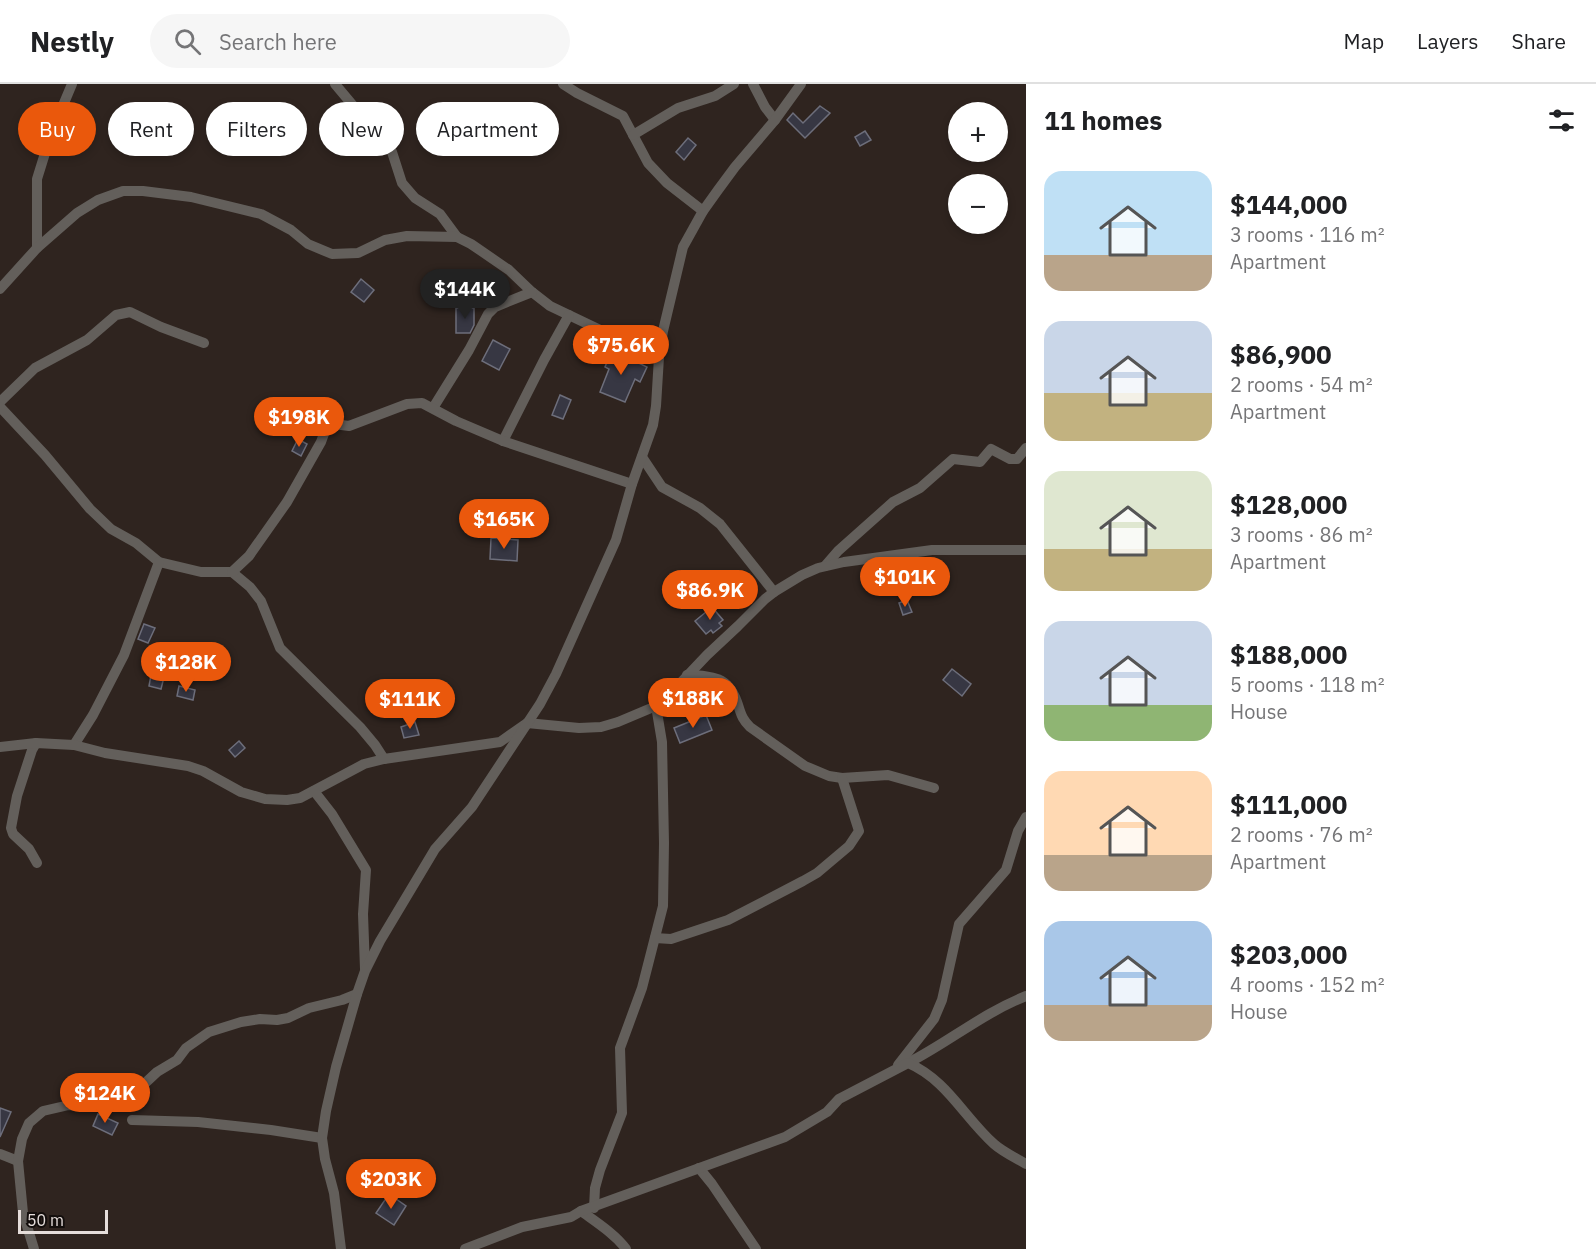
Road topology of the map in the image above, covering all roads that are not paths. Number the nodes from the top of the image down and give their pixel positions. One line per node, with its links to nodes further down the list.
1 (72, 84): 11 (street)
2 (335, 84): 10 (street)
3 (563, 84): 8 (street)
4 (734, 84): 8 (street)
5 (753, 84): 7 (street)
6 (801, 84): 7 (street)
7 (775, 120): 9 (street)
8 (633, 135): 9 (street)
9 (703, 211): 16 (street)
10 (457, 237): 11 (street); 13 (street)
11 (37, 248): 12 (street)
12 (0, 289)
13 (532, 292): 14 (street); 19 (street)
14 (569, 315): 16 (street); 20 (street)
15 (204, 343): 17 (street)
16 (659, 357): 22 (street)
17 (0, 402)
18 (0, 407): 25 (street)
19 (433, 408): 20 (street); 27 (street)
20 (503, 441): 23 (street)
21 (1026, 448): 26 (street)
22 (642, 457): 23 (street); 28 (street)
23 (632, 484): 31 (street)
24 (1026, 550): 26 (street)
25 (159, 562): 27 (street); 33 (street)
26 (825, 567): 28 (street)
27 (232, 572): 35 (street)
28 (774, 592): 29 (street)
29 (687, 675): 30 (street); 36 (street)
30 (656, 706): 31 (street); 41 (street)
31 (527, 723): 35 (street); 42 (street)
32 (36, 743): 33 (street); 34 (street); 40 (street)
33 (75, 745): 38 (street)
34 (0, 747)
35 (384, 759): 38 (street)
36 (842, 778): 37 (street); 41 (street)
37 (934, 788)
38 (314, 791): 42 (street)
39 (1026, 818): 46 (street)
40 (37, 863)
41 (655, 938): 53 (street)
42 (365, 971): 43 (street)
43 (357, 994): 48 (street); 50 (street)
44 (1026, 996): 45 (street)
45 (908, 1063): 46 (street); 51 (street)
46 (894, 1070): 52 (street)
47 (132, 1120): 48 (street)
48 (322, 1138): 56 (street)
49 (0, 1154): 50 (street)
50 (18, 1161): 55 (street)
51 (1026, 1164)
52 (699, 1168): 53 (street); 59 (street)
53 (594, 1208): 54 (street)
54 (581, 1211): 57 (street); 58 (street)
55 (34, 1249)
56 (341, 1249)
57 (465, 1249)
58 (626, 1249)
59 (756, 1249)

